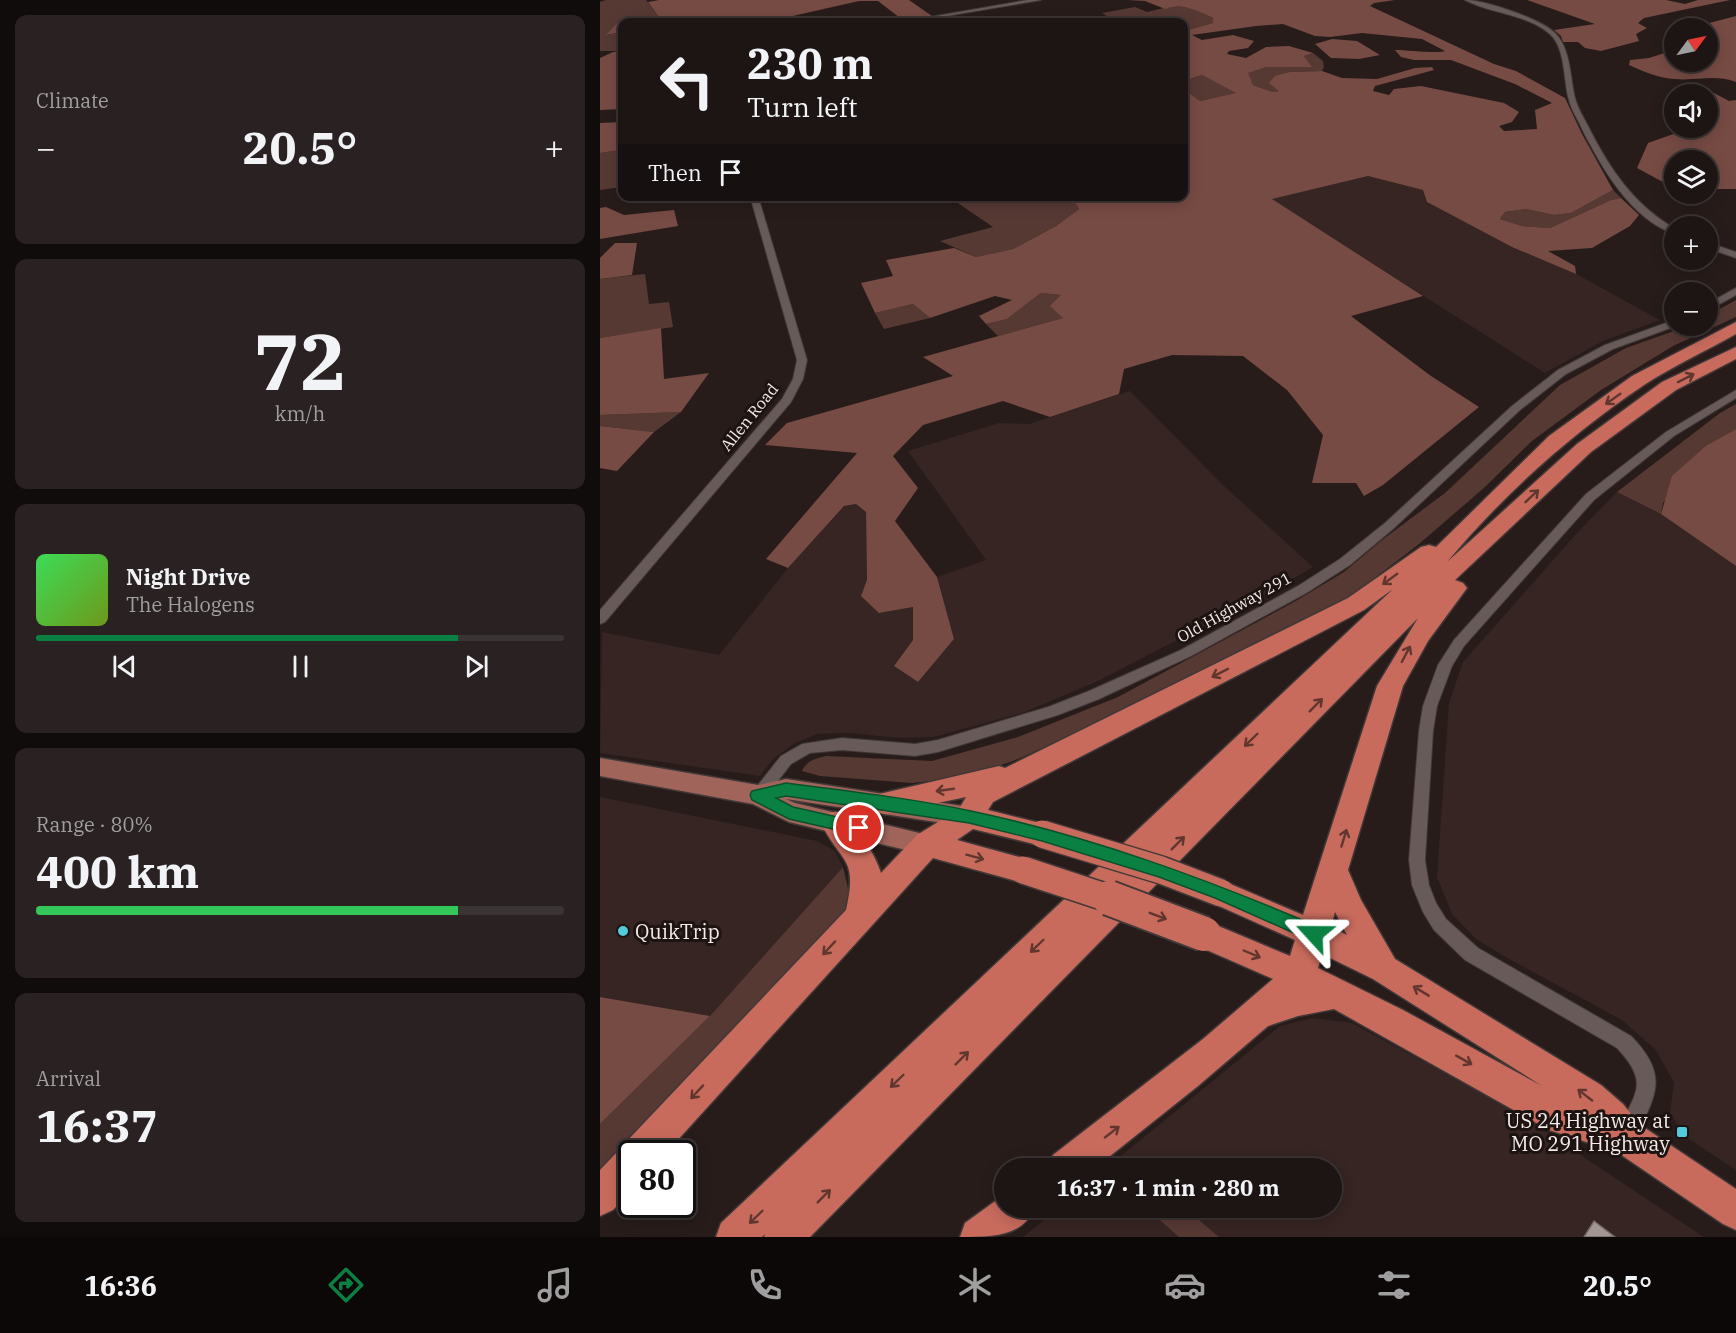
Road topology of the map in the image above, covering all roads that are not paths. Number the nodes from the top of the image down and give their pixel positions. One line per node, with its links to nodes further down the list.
1 (1038, 0): 3 (street)
2 (1468, 0): 5 (street)
3 (928, 18)
4 (755, 201): 16 (street, Allen Road)
5 (1664, 225)
6 (1718, 249): 7 (street)
7 (1736, 255)
8 (1736, 291): 9 (street)
9 (1718, 302)
10 (1664, 327): 19 (street, Old Highway 291)
11 (1736, 327): 15 (highway, one-way to 15)
12 (1736, 352): 14 (highway, one-way to 12)
13 (1736, 393): 31 (street)
14 (1505, 521): 24 (highway, one-way to 14); 39 (highway, one-way to 14)
15 (1457, 536): 17 (highway, one-way to 17); 38 (highway, one-way to 38)
16 (600, 618)
17 (1041, 763): 20 (highway, one-way to 20); 21 (highway)
18 (600, 767): 19 (main road)
19 (758, 795): 20 (main road); 22 (main road)
20 (885, 803): 21 (main road)
21 (969, 817): 23 (highway); 26 (highway, bridge)
22 (835, 823): 23 (main road); 25 (highway)
23 (927, 844): 25 (highway); 28 (highway, one-way to 28, bridge)
24 (1334, 872): 26 (highway); 27 (highway)
25 (860, 915): 32 (highway, one-way to 32)
26 (1314, 934): 27 (highway); 28 (highway)
27 (1384, 969): 31 (highway, one-way to 27)
28 (1300, 975): 29 (highway); 30 (highway)
29 (1338, 993): 30 (highway); 31 (highway, one-way to 31)
30 (1256, 1015): 33 (highway, one-way to 30)
31 (1626, 1137): 36 (highway)
32 (653, 1140)
33 (1078, 1158)
34 (618, 1178): 35 (highway)
35 (600, 1197)
36 (1736, 1211)
37 (1003, 1218): 40 (highway)
38 (735, 1237)
39 (783, 1237)
40 (979, 1237)

